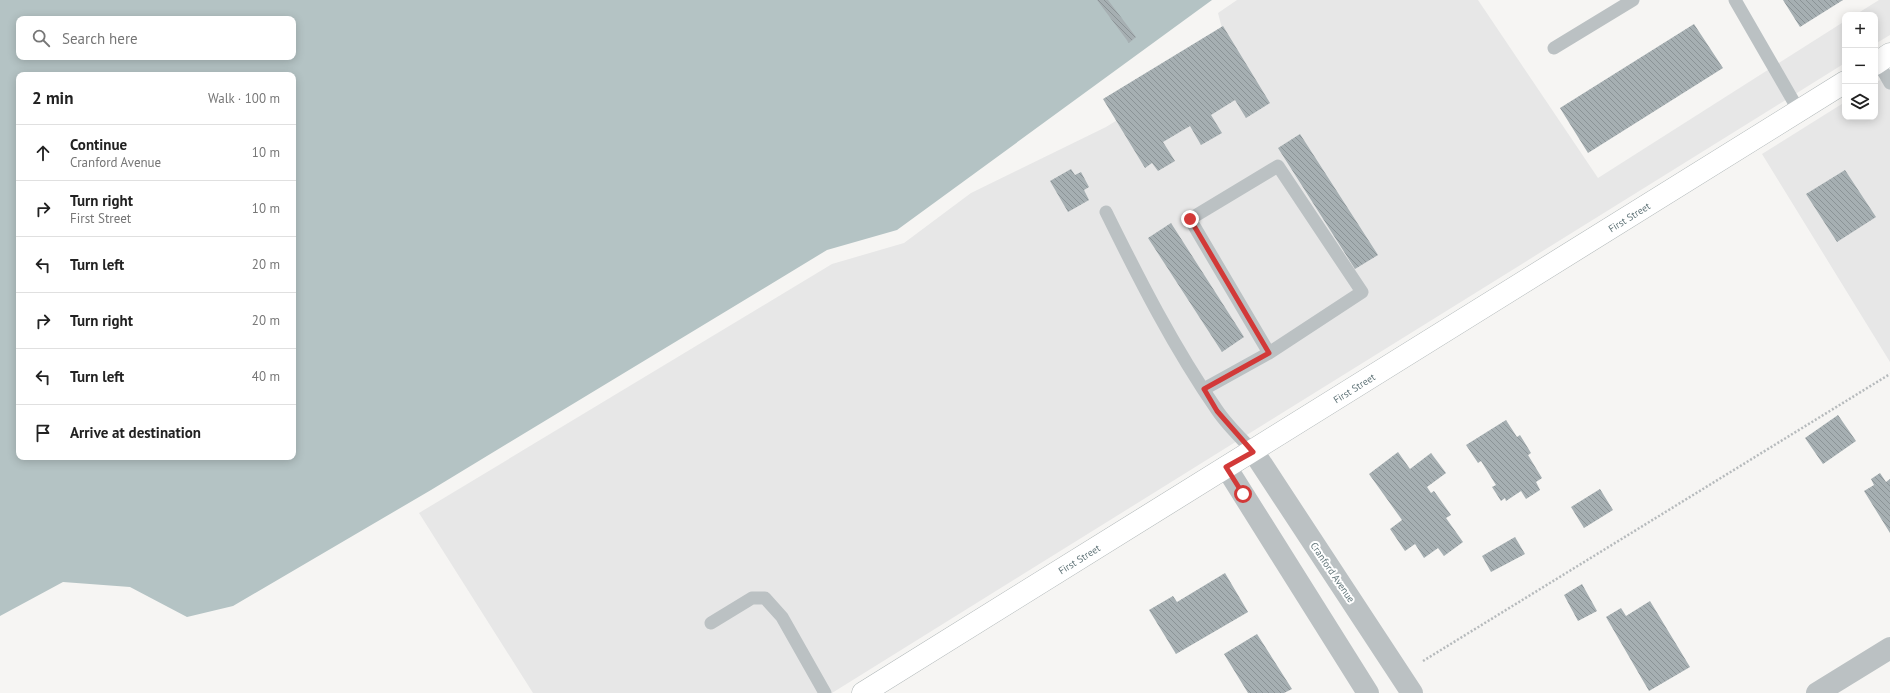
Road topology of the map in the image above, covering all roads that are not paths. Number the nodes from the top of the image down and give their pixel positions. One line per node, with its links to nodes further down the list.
1 (1632, 0): 3 (lane)
2 (1735, 0): 7 (lane)
3 (1554, 48)
4 (1881, 60): 5 (lane)
5 (1890, 83)
6 (1842, 84): 7 (main road, First Street)
7 (1799, 111): 11 (main road, First Street)
8 (1106, 212): 10 (lane)
9 (1269, 353): 9 (lane); 10 (lane)
10 (1204, 389): 11 (lane)
11 (1253, 452): 12 (main road, First Street); 18 (street, Cranford Avenue)
12 (1226, 467): 16 (main road, First Street); 17 (street)
13 (711, 623): 15 (lane)
14 (1890, 648): 19 (street)
15 (825, 693)
16 (863, 693)
17 (1368, 693)
18 (1412, 693)
19 (1817, 693)

